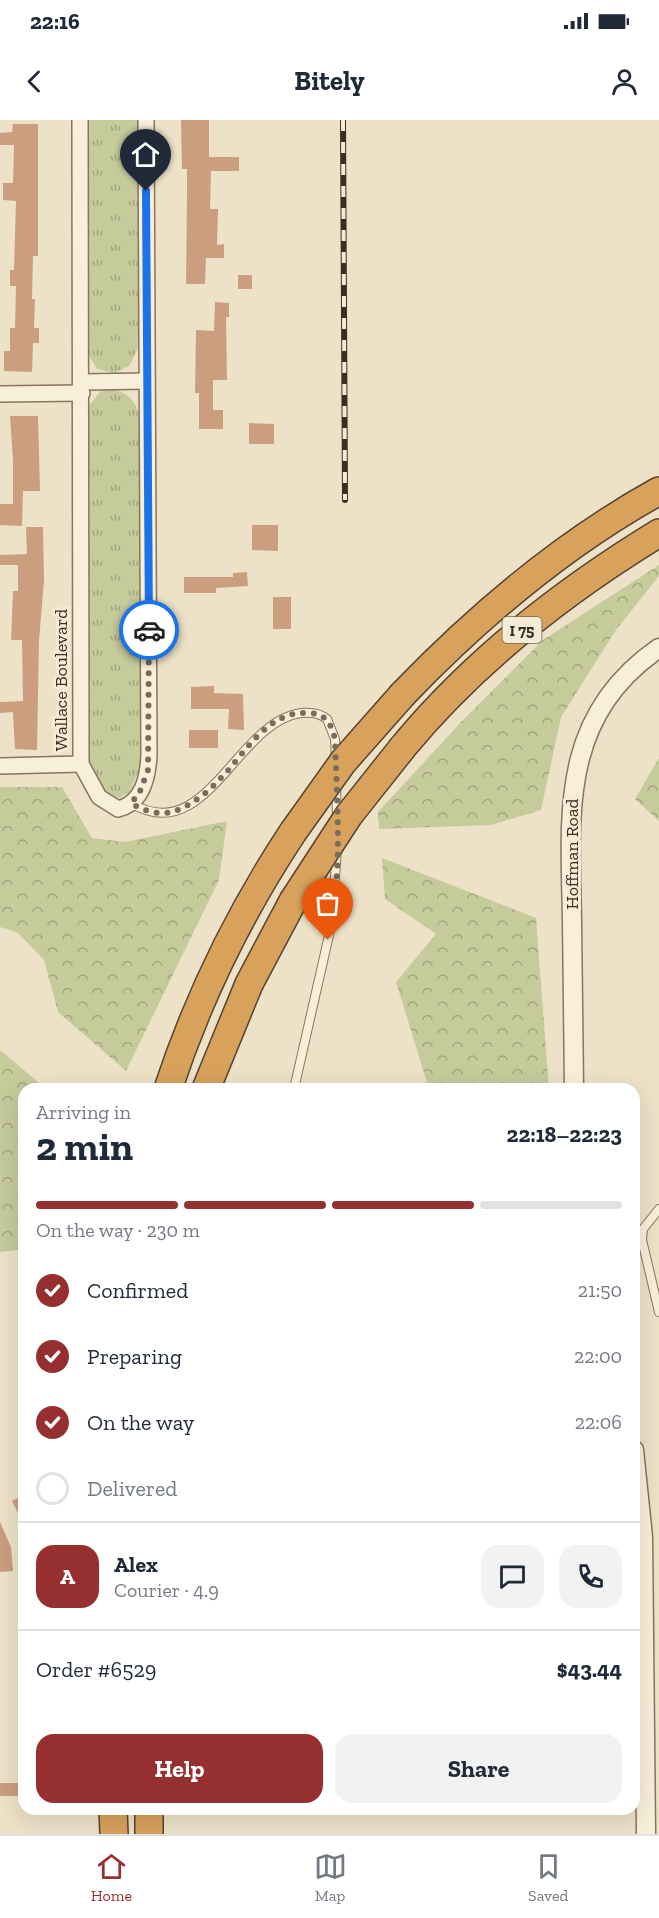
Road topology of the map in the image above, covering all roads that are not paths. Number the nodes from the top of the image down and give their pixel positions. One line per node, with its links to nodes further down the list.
1 (80, 120): 4 (street, Wallace Boulevard)
2 (146, 120): 3 (street)
3 (147, 381): 4 (street); 11 (street)
4 (82, 387): 5 (street); 9 (street, Wallace Boulevard)
5 (0, 394)
6 (659, 491): 12 (highway, I 75, bridge)
7 (659, 533): 13 (highway, I 75, bridge)
8 (659, 648): 15 (street, Hoffman Road)
9 (81, 764): 10 (street); 11 (street, Wallace Boulevard)
10 (0, 766)
11 (131, 803): 14 (lane)
12 (170, 1083)
13 (208, 1083)
14 (295, 1083)
15 (574, 1083)
16 (659, 1209): 17 (lane)
17 (659, 1312)
18 (640, 1508): 23 (street)
19 (113, 1815): 21 (highway)
20 (148, 1815): 22 (highway)
21 (114, 1834)
22 (149, 1834)
23 (646, 1834)

